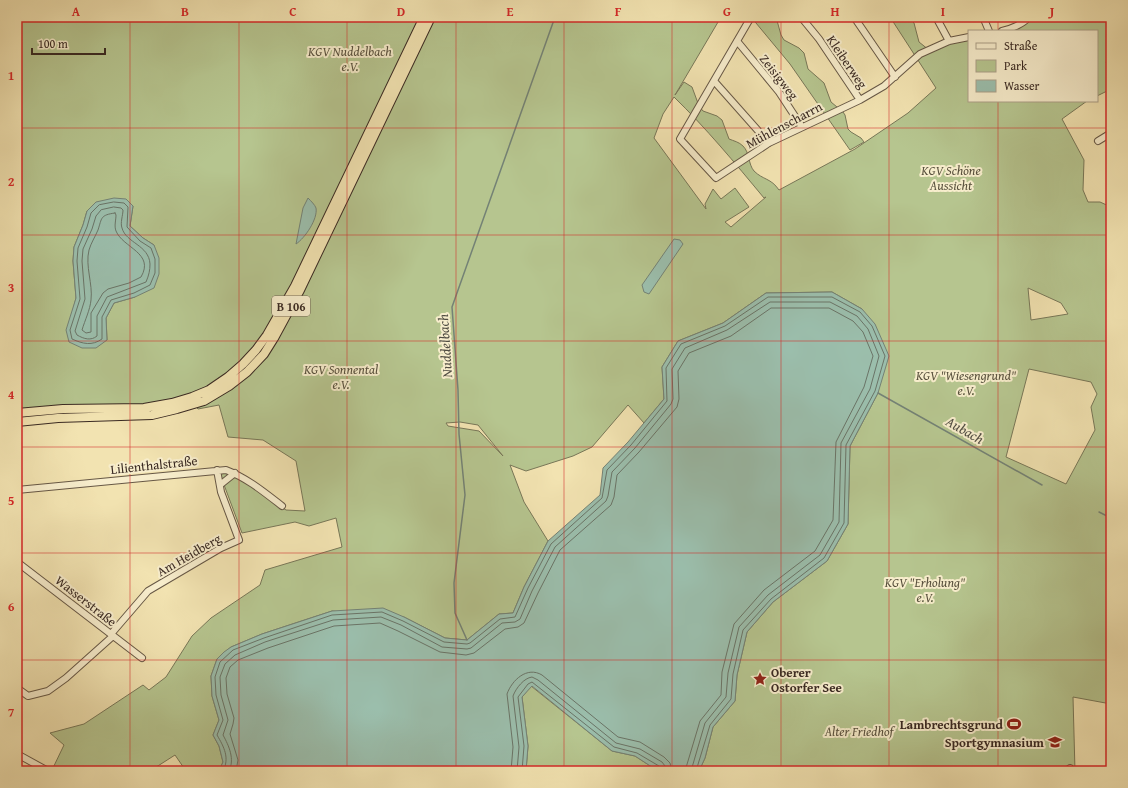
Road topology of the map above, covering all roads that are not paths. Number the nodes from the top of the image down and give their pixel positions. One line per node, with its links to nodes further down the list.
1 (424, 17): 21 (highway, B 106)
2 (432, 17): 22 (highway, B 106)
3 (751, 17): 12 (street, Mühlenscharrn)
4 (801, 17): 16 (street, Kleiberweg)
5 (854, 17): 14 (street)
6 (936, 17): 13 (street)
7 (983, 17): 9 (street)
8 (1029, 17): 10 (street)
9 (988, 30)
10 (1008, 30)
11 (968, 37): 13 (street, Mühlenscharrn)
12 (737, 41): 15 (street, Mühlenscharrn); 17 (street, Zeisigweg)
13 (949, 41): 14 (street, Mühlenscharrn)
14 (895, 77): 16 (street, Mühlenscharrn)
15 (714, 81): 20 (street); 20 (street, Mühlenscharrn)
16 (860, 100): 17 (street, Mühlenscharrn)
17 (802, 127): 20 (street, Mühlenscharrn)
18 (1111, 133): 19 (street)
19 (1098, 142)
20 (768, 143)
21 (17, 413)
22 (17, 422)
23 (217, 470): 24 (street, Lilienthalstraße); 25 (street, Am Heidberg); 26 (street, Lilienthalstraße)
24 (235, 473): 25 (street); 27 (street, Lilienthalstraße)
25 (220, 485): 29 (street, Am Heidberg)
26 (17, 490)
27 (282, 506)
28 (17, 562): 29 (street, Wasserstraße)
29 (112, 635): 30 (street, Wasserstraße); 31 (street, Am Heidberg)
30 (142, 658)
31 (17, 688)
32 (17, 754): 33 (street)
33 (48, 771)

